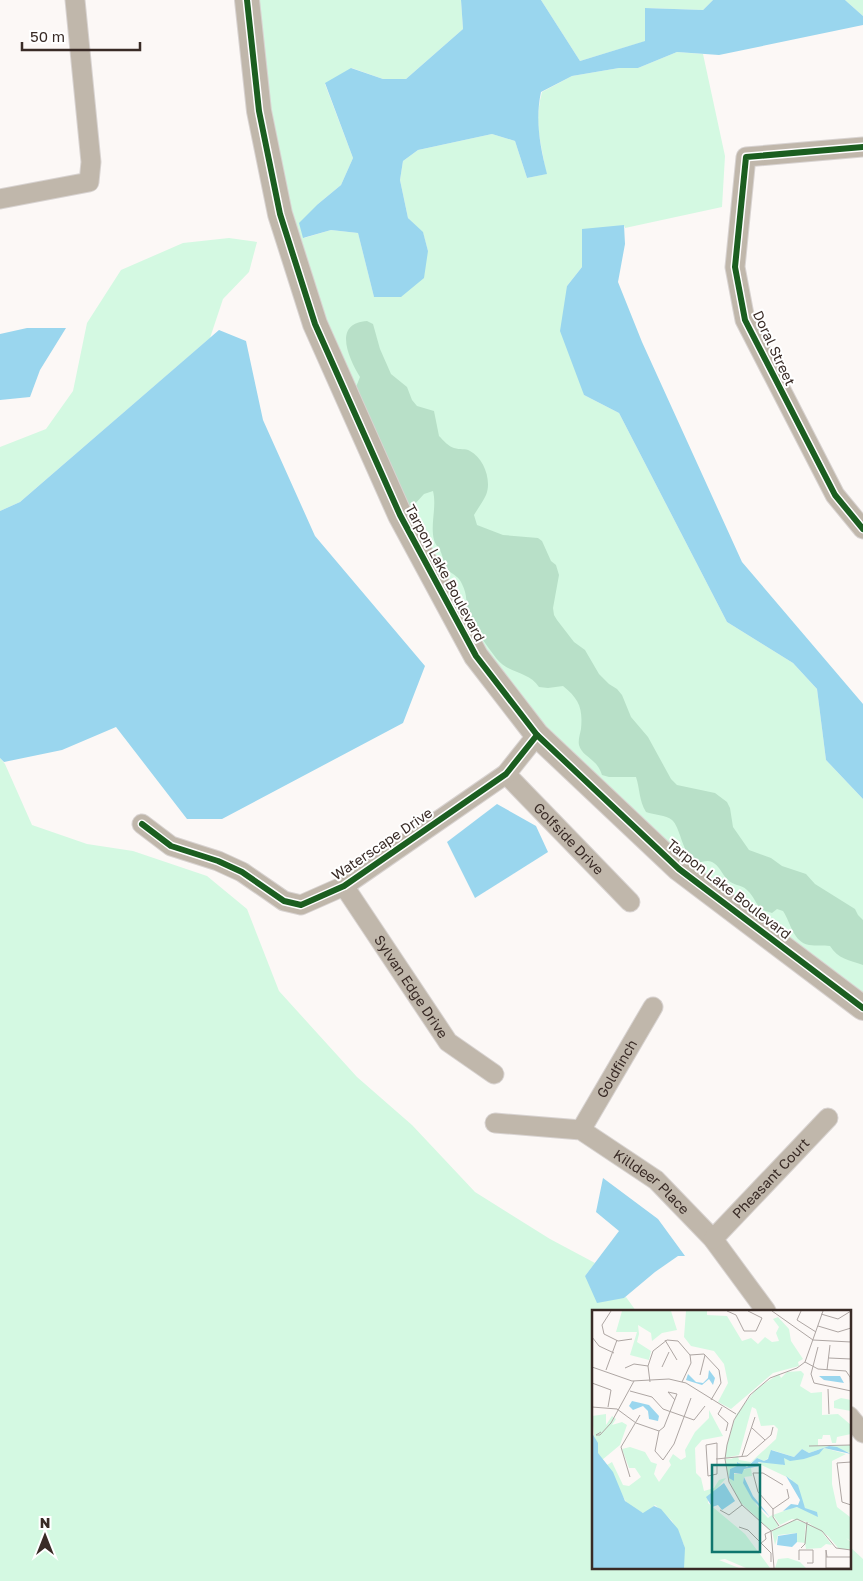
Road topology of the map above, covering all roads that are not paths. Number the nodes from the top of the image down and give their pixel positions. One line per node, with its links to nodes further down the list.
1 (74, 0): 4 (street)
2 (247, 0): 6 (street, Tarpon Lake Boulevard)
3 (863, 147): 5 (street, Doral Street)
4 (0, 199)
5 (863, 528)
6 (537, 735): 7 (street, Waterscape Drive); 12 (street, Tarpon Lake Boulevard)
7 (506, 774): 9 (street, Waterscape Drive); 10 (street, Golfside Drive)
8 (142, 824): 9 (street, Waterscape Drive)
9 (344, 886): 13 (street, Sylvan Edge Drive)
10 (630, 902)
11 (652, 1007): 16 (street, Goldfinch)
12 (863, 1008)
13 (494, 1074)
14 (828, 1118): 17 (street, Pheasant Court)
15 (495, 1123): 16 (street, Killdeer Place)
16 (581, 1130): 17 (street, Killdeer Place)
17 (713, 1239): 18 (street, Killdeer Place)
18 (765, 1310)
19 (850, 1417): 20 (street)
20 (863, 1433)

